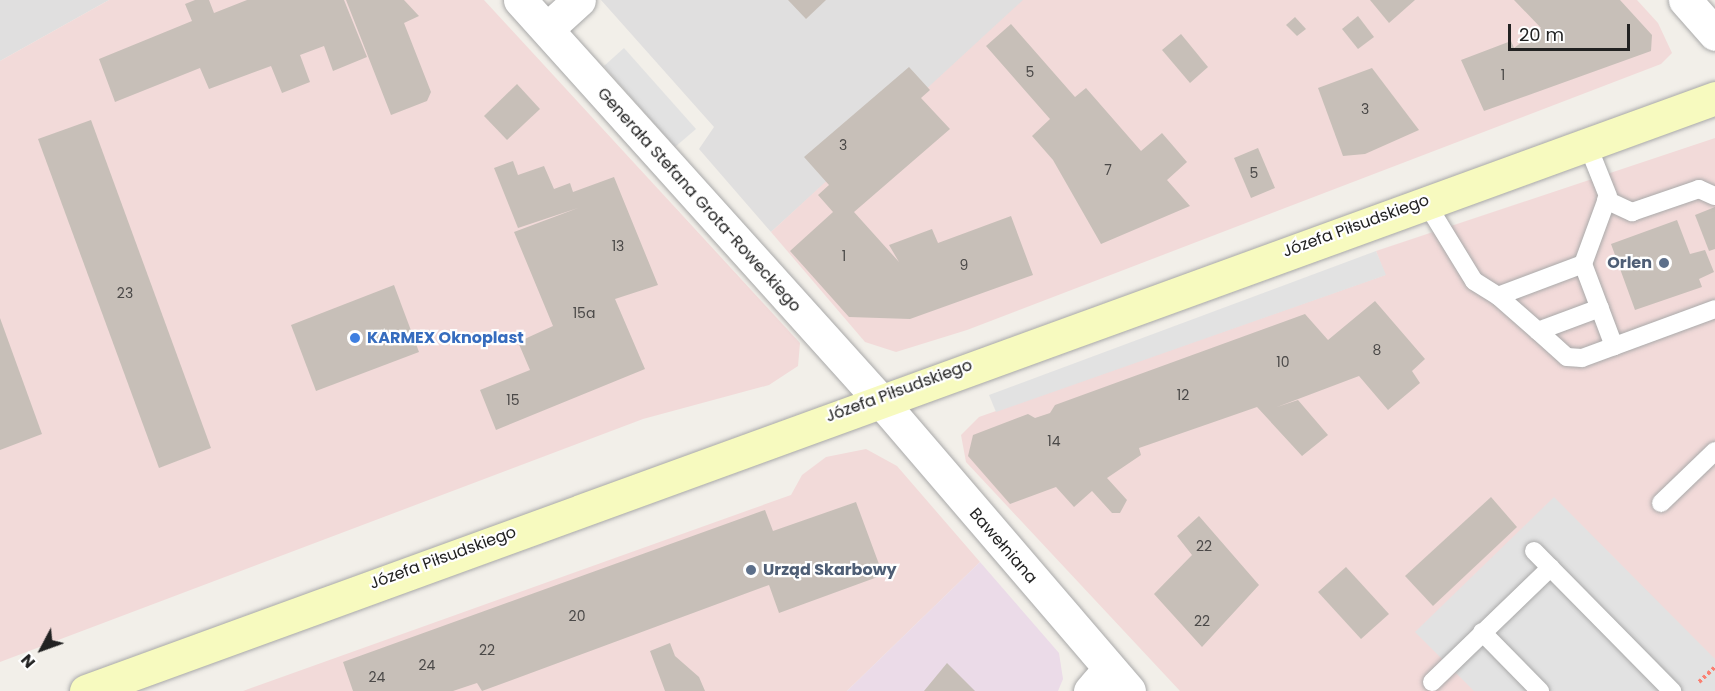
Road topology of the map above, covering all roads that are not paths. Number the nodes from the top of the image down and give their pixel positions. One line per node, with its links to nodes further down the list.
1 (520, 0): 4 (street, Generała Stefana Grota-Roweckiego)
2 (579, 0): 4 (street)
3 (1685, 0): 5 (street)
4 (547, 29): 17 (street, Generała Stefana Grota-Roweckiego)
5 (1715, 34)
6 (1715, 98): 7 (street, Józefa Piłsudskiego)
7 (1586, 141): 9 (lane); 10 (street, Józefa Piłsudskiego)
8 (1715, 196): 9 (lane)
9 (1606, 200): 11 (lane)
10 (1425, 201): 12 (lane); 17 (street, Józefa Piłsudskiego)
11 (1583, 264): 12 (lane); 13 (lane)
12 (1498, 296): 15 (lane)
13 (1600, 308): 15 (lane); 16 (lane)
14 (1715, 309): 16 (lane)
15 (1538, 332): 16 (lane)
16 (1614, 346)
17 (879, 399): 24 (street, Bawełniana); 25 (street, Józefa Piłsudskiego)
18 (1715, 451): 19 (lane)
19 (1661, 503)
20 (1534, 551): 21 (lane)
21 (1551, 567): 22 (lane); 27 (lane)
22 (1482, 632): 23 (lane); 26 (lane)
23 (1432, 682)
24 (1109, 684)
25 (86, 691)
26 (1540, 691)
27 (1672, 691)

